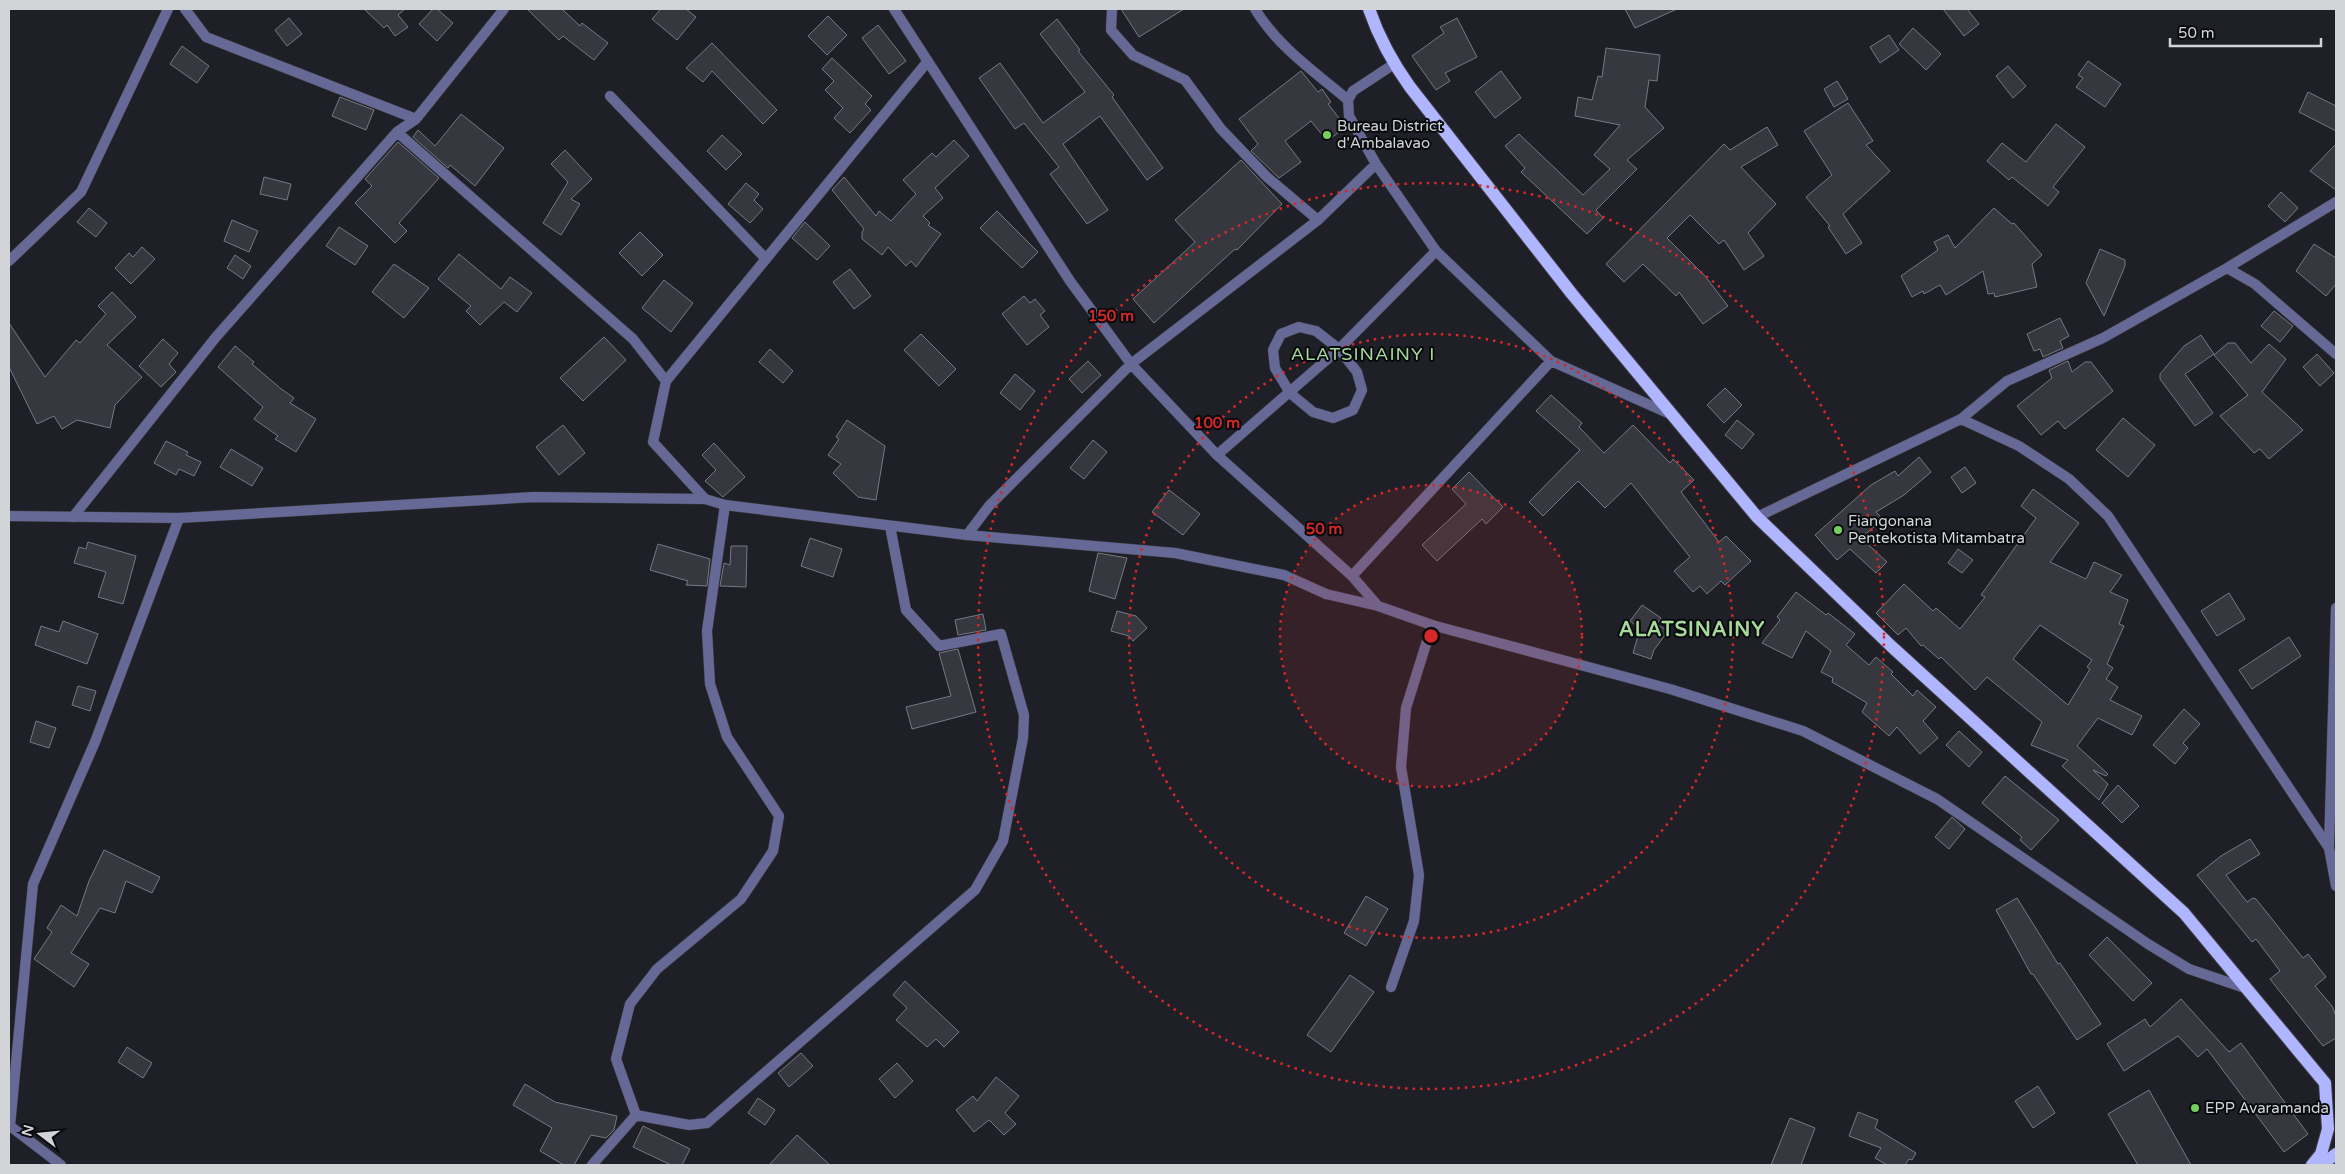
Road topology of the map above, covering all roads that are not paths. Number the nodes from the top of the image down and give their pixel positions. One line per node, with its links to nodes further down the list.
1 (168, 9): 19 (street)
2 (185, 9): 12 (street)
3 (504, 9): 12 (street)
4 (894, 9): 8 (street)
5 (1112, 9): 16 (street)
6 (1255, 9): 11 (street)
7 (1369, 9): 9 (main road)
8 (928, 61): 18 (street); 24 (street)
9 (1394, 64): 11 (street); 27 (main road)
10 (610, 96): 18 (street)
11 (1348, 100): 14 (street)
12 (416, 119): 13 (street)
13 (397, 132): 25 (street); 33 (street)
14 (1376, 164): 16 (street); 17 (street)
15 (2336, 202): 20 (street)
16 (1318, 220): 24 (street)
17 (1436, 251): 21 (street); 23 (street)
18 (766, 259): 25 (street)
19 (9, 260)
20 (2227, 268): 22 (street); 28 (street)
21 (1339, 349): 26 (street); 26 (street); 26 (street)
22 (2336, 354)
23 (1550, 361): 27 (street); 38 (street)
24 (1131, 364): 29 (street); 37 (street)
25 (666, 381): 30 (street)
26 (1290, 394): 29 (street)
27 (1670, 414): 34 (main road)
28 (1960, 419): 34 (street); 42 (street)
29 (1217, 455): 38 (street)
30 (705, 499): 31 (street); 35 (street)
31 (726, 505): 36 (street); 48 (street)
32 (9, 516): 33 (street)
33 (73, 517): 35 (street)
34 (1757, 517): 45 (main road)
35 (179, 518): 49 (street)
36 (890, 526): 37 (street); 48 (street)
37 (968, 535): 39 (street)
38 (1352, 576): 39 (street)
39 (1378, 606): 41 (street)
40 (2336, 608): 42 (street)
41 (1432, 626): 44 (street); 45 (street)
42 (2330, 848): 43 (street)
43 (2336, 886)
44 (1391, 987)
45 (2245, 988): 46 (main road)
46 (2325, 1083): 47 (main road); 53 (main road)
47 (2336, 1100)
48 (636, 1115): 52 (street)
49 (9, 1130): 51 (street)
50 (2336, 1154): 54 (main road)
51 (61, 1165)
52 (592, 1165)
53 (2312, 1165)
54 (2321, 1165)

